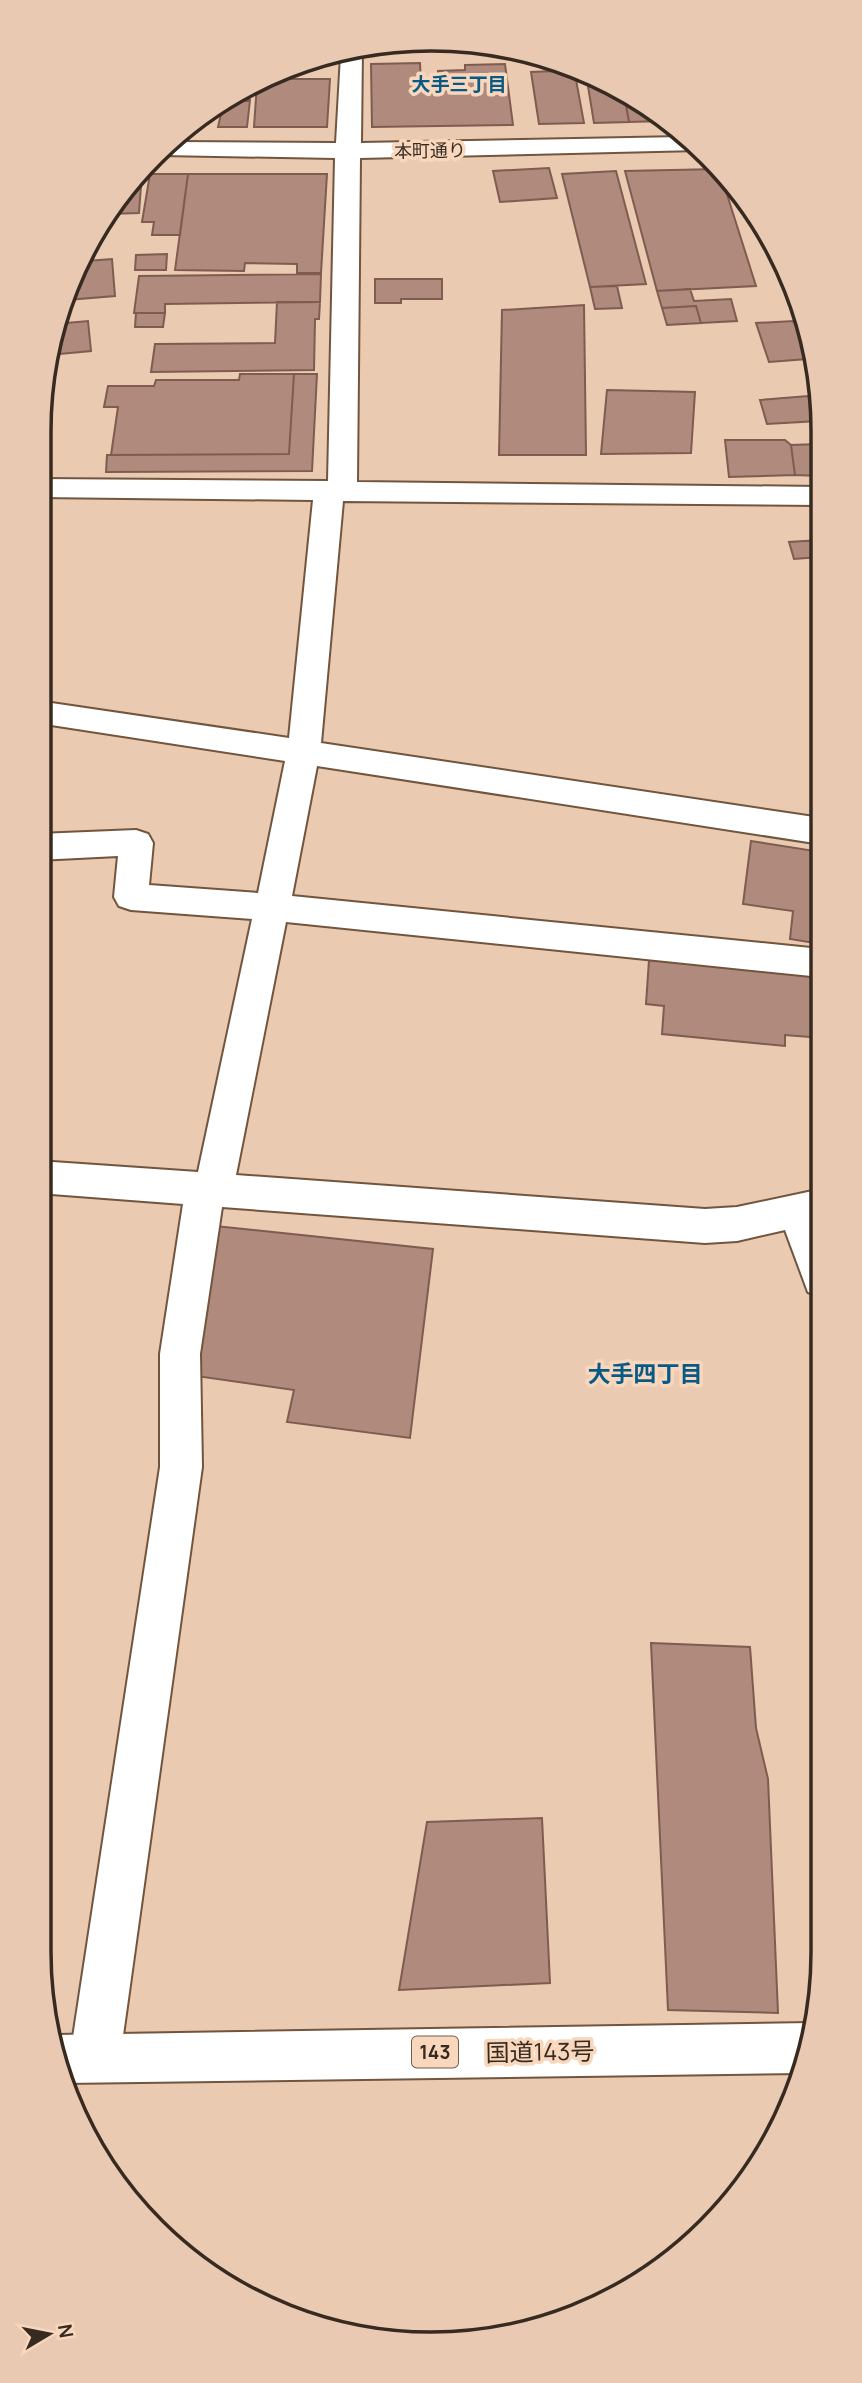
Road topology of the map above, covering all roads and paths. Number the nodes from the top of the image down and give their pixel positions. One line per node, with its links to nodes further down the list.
1 (353, 59): 4 (main road)
2 (681, 144): 4 (main road, 本町通り)
3 (176, 149): 4 (main road, 本町通り)
4 (348, 150): 6 (main road)
5 (51, 488): 6 (main road)
6 (336, 490): 7 (main road); 9 (main road)
7 (811, 496)
8 (51, 714): 9 (main road)
9 (304, 751): 10 (main road); 12 (main road)
10 (811, 829)
11 (51, 846): 12 (main road)
12 (272, 907): 13 (main road); 15 (main road)
13 (811, 962)
14 (51, 1178): 15 (main road)
15 (210, 1188): 16 (main road); 18 (main road)
16 (810, 1209)
17 (798, 2048): 18 (main road, 国道143号 / 143)
18 (77, 2057)

